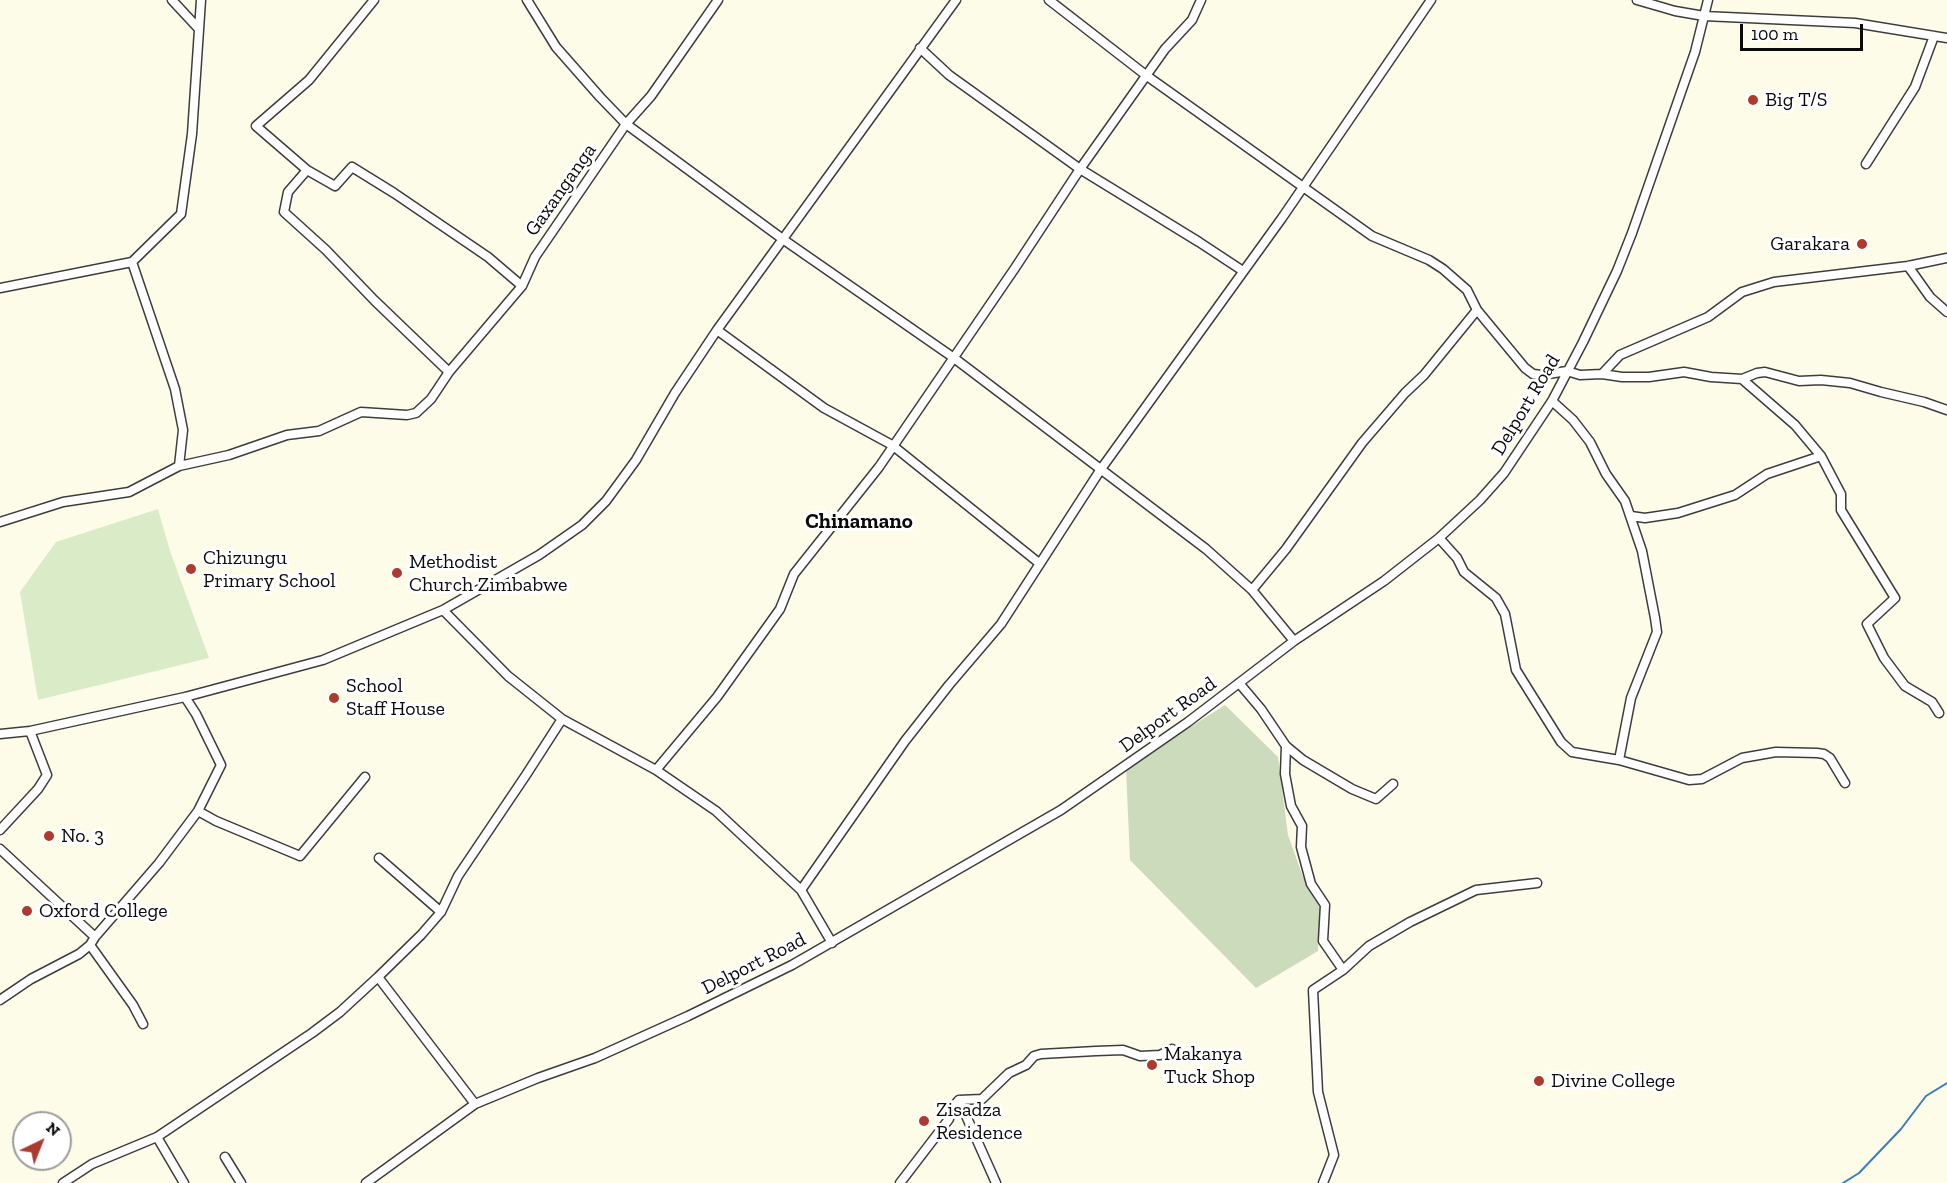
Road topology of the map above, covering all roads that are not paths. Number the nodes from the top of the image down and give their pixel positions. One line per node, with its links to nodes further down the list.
1 (172, 0): 13 (street)
2 (201, 0): 13 (street)
3 (374, 0): 21 (street)
4 (527, 0): 18 (street)
5 (718, 0): 18 (street, Gaxanganga)
6 (956, 0): 16 (street)
7 (1049, 0): 17 (street)
8 (1201, 0): 17 (street)
9 (1431, 0): 22 (street)
10 (1637, 0): 12 (street)
11 (1708, 0): 12 (street, Delport Road)
12 (1704, 16): 14 (street); 34 (street, Delport Road)
13 (198, 28): 25 (street)
14 (1934, 36): 15 (street); 19 (street)
15 (1947, 38)
16 (920, 48): 20 (street); 23 (street)
17 (1147, 76): 20 (street); 22 (street)
18 (626, 124): 23 (street); 28 (street, Gaxanganga)
19 (1866, 164)
20 (1080, 169): 27 (street); 33 (street)
21 (307, 170): 28 (street); 35 (street)
22 (1304, 187): 27 (street); 30 (street)
23 (784, 240): 32 (street); 33 (street)
24 (1947, 258): 26 (street)
25 (132, 262): 29 (street); 42 (street)
26 (1908, 266): 31 (street); 36 (street)
27 (1242, 271): 43 (street)
28 (522, 286): 35 (street, Gaxanganga)
29 (0, 288)
30 (1477, 310): 34 (street); 48 (street)
31 (1947, 312)
32 (717, 330): 40 (street); 49 (street)
33 (954, 358): 40 (street); 43 (street)
34 (1567, 371): 36 (street); 38 (street, Delport Road)
35 (449, 372): 42 (street, Gaxanganga)
36 (1602, 374): 37 (street)
37 (1742, 379): 39 (street); 41 (street)
38 (1552, 401): 44 (street); 46 (street, Delport Road)
39 (1947, 410)
40 (892, 445): 47 (street); 60 (street)
41 (1821, 456): 44 (street); 53 (street)
42 (179, 466): 45 (street)
43 (1101, 469): 47 (street); 48 (street)
44 (1631, 516): 59 (street)
45 (0, 522)
46 (1439, 538): 50 (street, Delport Road); 59 (street)
47 (1039, 563): 69 (street)
48 (1252, 590): 50 (street)
49 (443, 610): 52 (street); 54 (street)
50 (1294, 641): 51 (street, Delport Road)
51 (1239, 683): 58 (street); 72 (street, Delport Road)
52 (185, 697): 56 (street); 64 (street)
53 (1939, 713)
54 (562, 718): 60 (street); 70 (street)
55 (0, 723): 57 (street)
56 (30, 731): 57 (street); 65 (street)
57 (2, 733)
58 (1286, 746): 63 (street); 73 (street)
59 (1619, 760): 62 (street)
60 (656, 771): 69 (street)
61 (365, 777): 64 (street)
62 (1845, 783)
63 (1393, 784)
64 (198, 811): 71 (street)
65 (0, 830)
66 (0, 849): 71 (street)
67 (379, 858): 70 (street)
68 (1537, 883): 73 (street)
69 (801, 890): 72 (street)
70 (441, 912): 74 (street)
71 (92, 941): 75 (street); 76 (street)
72 (832, 943): 79 (street, Delport Road)
73 (1344, 969): 88 (street)
74 (378, 977): 79 (street); 80 (street)
75 (0, 1000)
76 (143, 1023)
77 (1172, 1049): 78 (street)
78 (959, 1100): 86 (street); 87 (street)
79 (475, 1104): 85 (street, Delport Road)
80 (157, 1137): 82 (street); 83 (street)
81 (225, 1157): 84 (street)
82 (63, 1183)
83 (184, 1183)
84 (241, 1183)
85 (366, 1183)
86 (900, 1183)
87 (996, 1183)
88 (1323, 1183)

